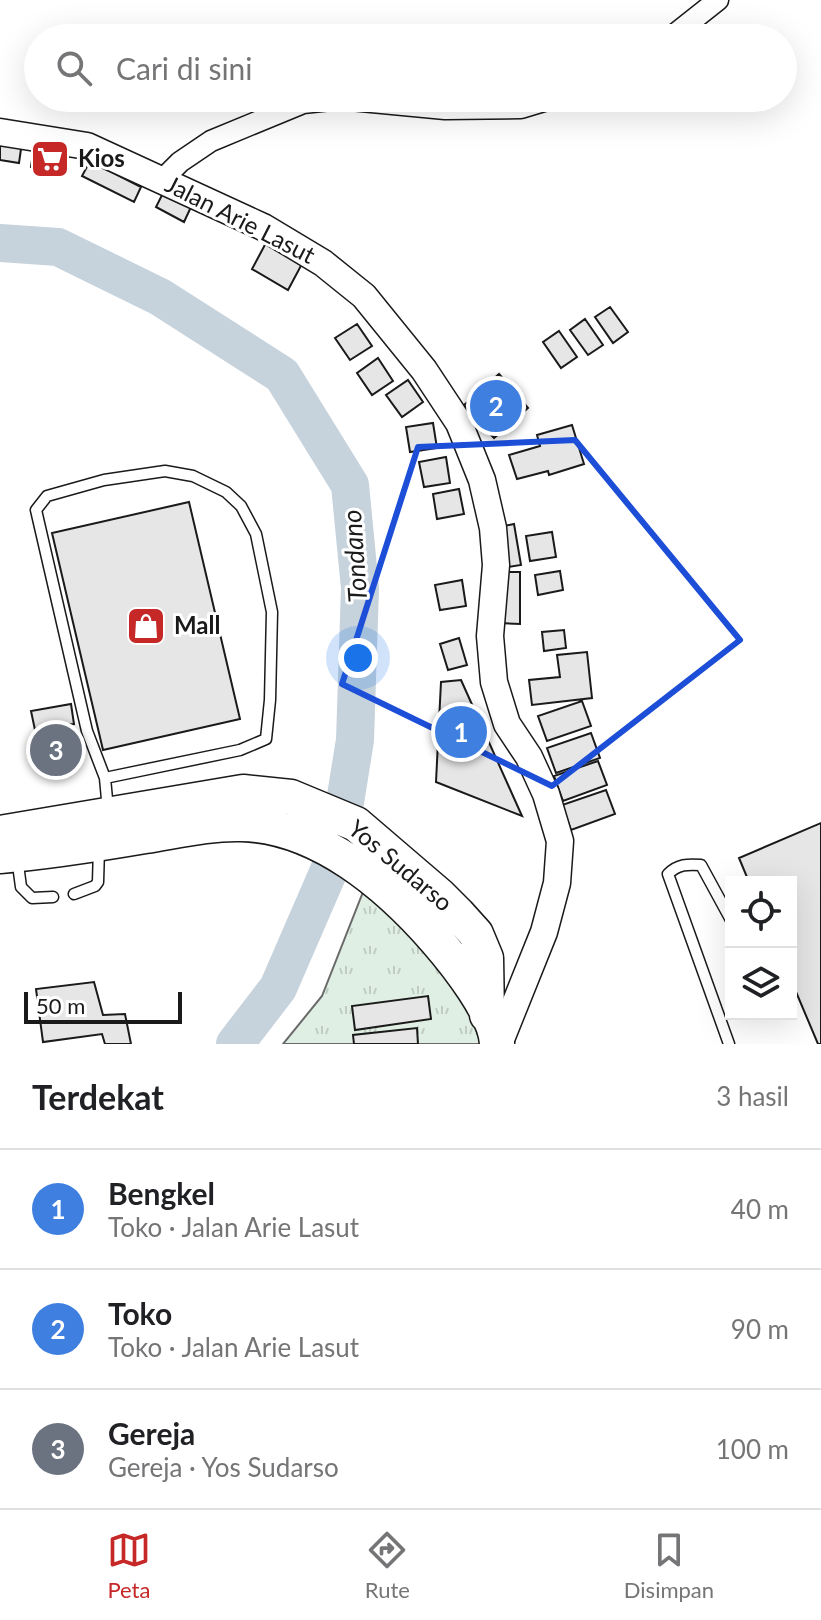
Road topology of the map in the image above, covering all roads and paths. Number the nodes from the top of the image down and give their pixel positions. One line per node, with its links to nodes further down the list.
1 (718, 0): 2 (street)
2 (688, 24)
3 (281, 112): 5 (street)
4 (0, 132): 5 (main road, Jalan Arie Lasut)
5 (162, 180): 13 (main road, Jalan Arie Lasut)
6 (105, 778): 6 (lane); 7 (lane)
7 (101, 823): 8 (highway, Yos Sudarso); 9 (lane); 11 (highway, Yos Sudarso); 11 (highway, Yos Sudarso)
8 (6, 848): 10 (lane)
9 (74, 894)
10 (53, 897)
11 (430, 909): 13 (highway, Yos Sudarso)
12 (725, 909): 14 (lane)
13 (494, 1034)
14 (729, 1044)

